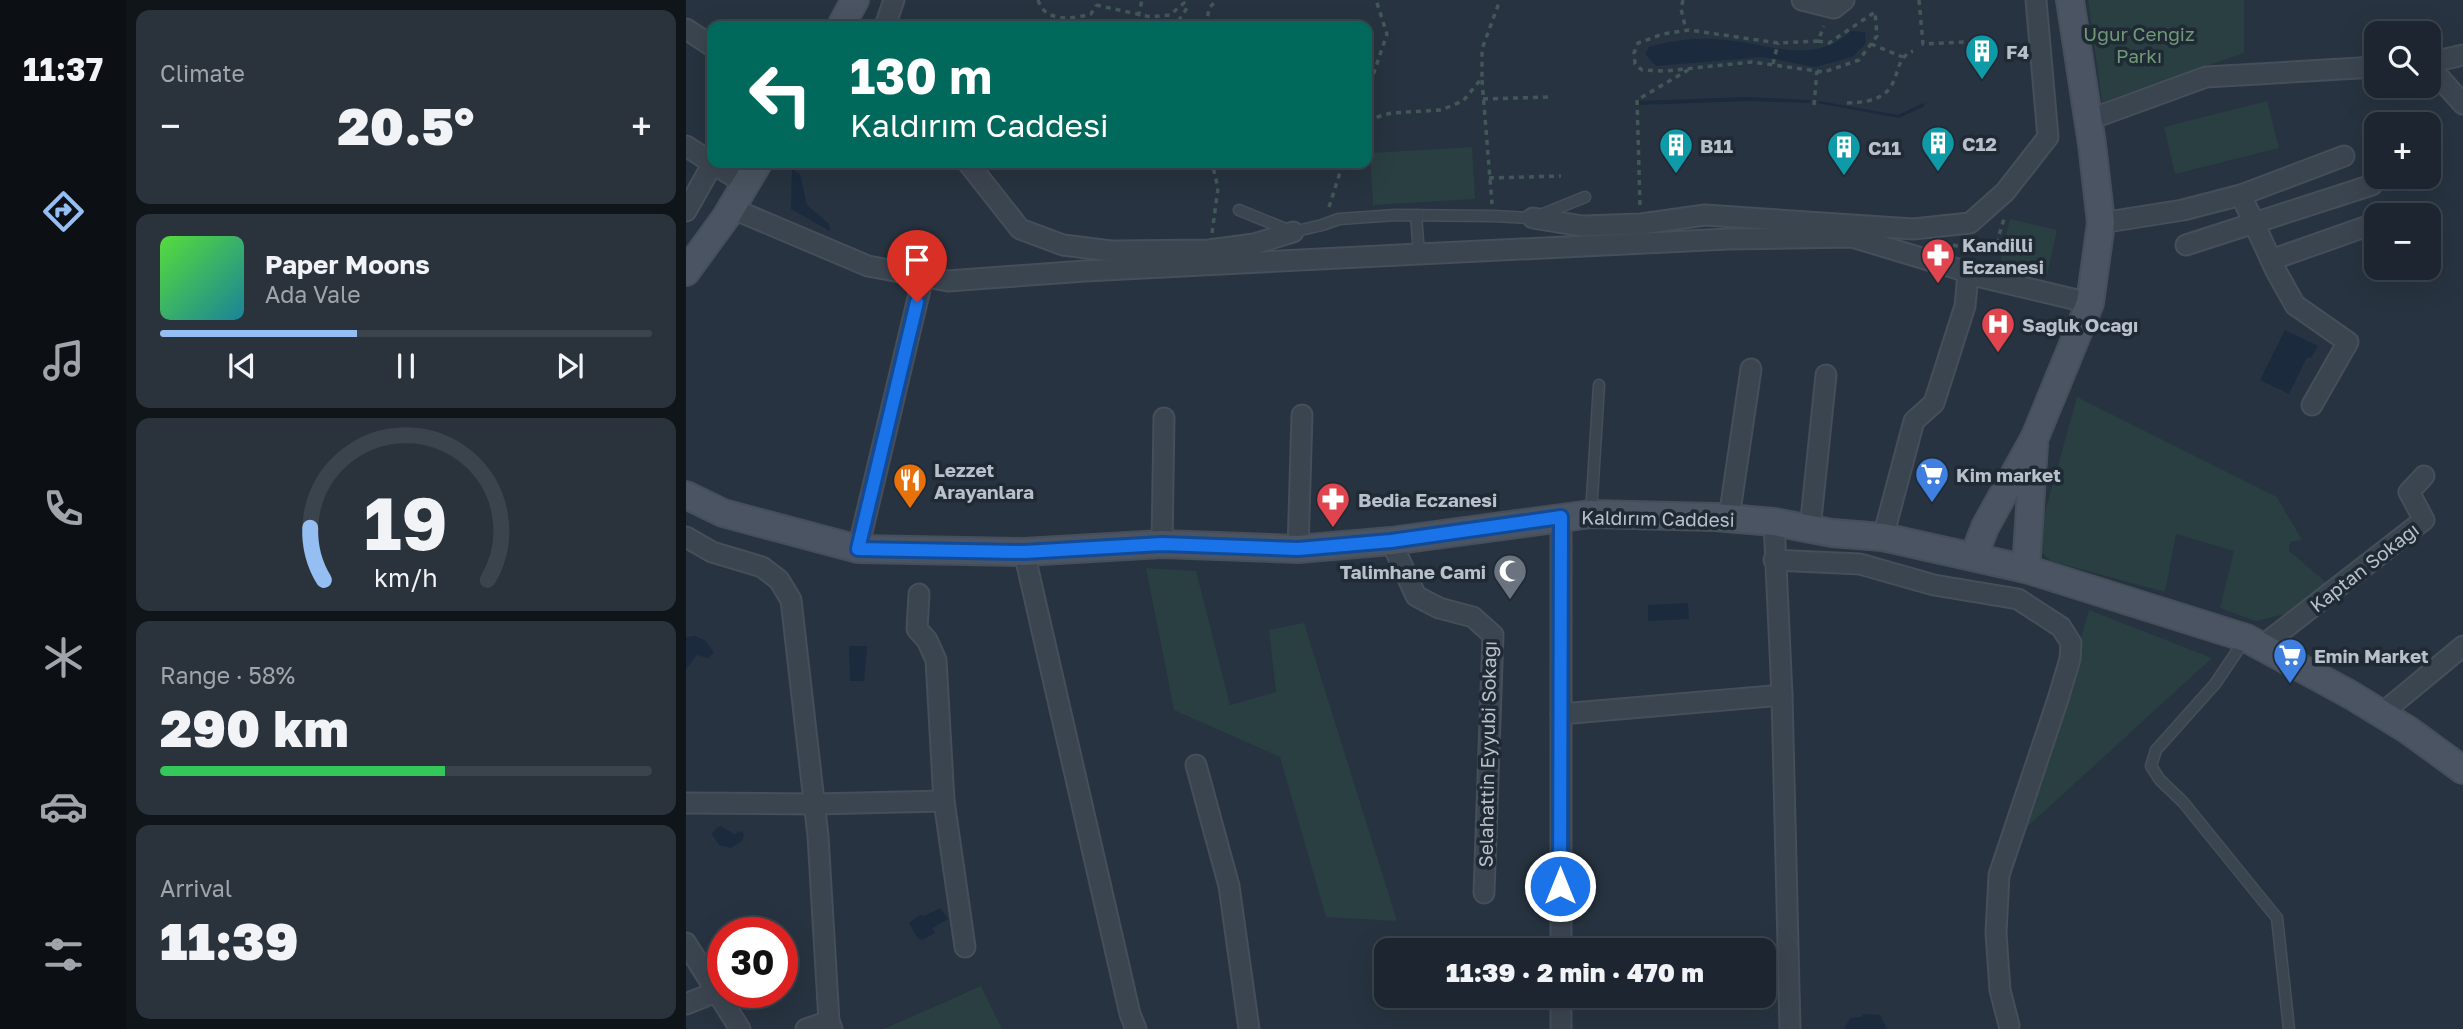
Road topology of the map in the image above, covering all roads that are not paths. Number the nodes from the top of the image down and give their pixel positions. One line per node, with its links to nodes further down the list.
1 (855, 0): 7 (street)
2 (894, 0): 8 (street)
3 (1802, 0): 6 (street)
4 (2036, 0): 31 (street)
5 (2070, 0): 16 (street)
6 (1837, 4)
7 (844, 21)
8 (887, 21)
9 (686, 29): 10 (street)
10 (707, 43)
11 (2463, 55): 12 (street)
12 (2441, 61)
13 (2364, 68): 16 (street)
14 (2441, 78): 15 (street)
15 (2463, 104)
16 (2088, 120): 32 (street)
17 (686, 146): 19 (street)
18 (2344, 156): 25 (street)
19 (707, 161)
20 (710, 168): 29 (street)
21 (727, 168): 23 (street)
22 (972, 168): 35 (street)
23 (751, 173): 27 (street)
24 (2364, 188): 33 (street)
25 (2241, 195): 32 (street); 33 (street)
26 (1585, 197): 31 (lane)
27 (731, 208): 39 (street); 41 (street)
28 (1239, 209): 35 (lane)
29 (686, 211)
30 (1416, 215): 31 (lane); 35 (lane); 37 (lane)
31 (1533, 218)
32 (2101, 223): 42 (street)
33 (2254, 223): 36 (street); 38 (street)
34 (2364, 227): 38 (street)
35 (1293, 232)
36 (2186, 245)
37 (1419, 254): 40 (street); 41 (street)
38 (2271, 260): 46 (street)
39 (686, 272)
40 (1968, 274): 42 (street); 58 (street)
41 (923, 277): 61 (street)
42 (2091, 303): 49 (street)
43 (1751, 369): 54 (street)
44 (1826, 375): 56 (street)
45 (1599, 385): 52 (lane)
46 (2312, 405)
47 (1303, 415): 62 (street)
48 (1164, 418): 60 (street)
49 (2035, 437): 64 (street); 66 (street)
50 (2424, 475): 68 (street, Kaptan Sokağı)
51 (686, 495): 61 (street, Kaldırım Caddesi)
52 (1591, 514): 53 (street, Kaldırım Caddesi); 54 (street, Kaldırım Caddesi)
53 (1561, 517): 59 (street, Kaldırım Caddesi); 71 (street)
54 (1729, 518): 55 (street, Kaldırım Caddesi)
55 (1774, 522): 56 (street, Kaldırım Caddesi); 65 (street)
56 (1810, 529): 58 (street, Kaldırım Caddesi)
57 (686, 537): 77 (street)
58 (1883, 537): 64 (street, Kaldırım Caddesi)
59 (1391, 541): 62 (street, Kaldırım Caddesi); 78 (street, Selahattin Eyyubi Sokağı)
60 (1162, 544): 62 (street, Kaldırım Caddesi); 63 (street, Kaldırım Caddesi)
61 (858, 549): 63 (street, Kaldırım Caddesi)
62 (1298, 549)
63 (1024, 552): 91 (street)
64 (1974, 555): 66 (street, Kaldırım Caddesi)
65 (1774, 561): 70 (street); 88 (street)
66 (2026, 569): 68 (street, Kaldırım Caddesi)
67 (919, 594): 75 (street)
68 (2254, 642): 72 (street, Kaldırım Caddesi); 95 (lane)
69 (2463, 646): 72 (street)
70 (1782, 695): 71 (street); 94 (street)
71 (1561, 714): 79 (street)
72 (2381, 714): 74 (street, Kaldırım Caddesi)
73 (1196, 765): 92 (street)
74 (2463, 770)
75 (944, 800): 77 (street); 81 (street)
76 (686, 803): 77 (street)
77 (815, 804): 87 (street)
78 (1484, 893)
79 (1561, 938)
80 (686, 943): 82 (street)
81 (965, 947)
82 (707, 977)
83 (707, 996): 84 (street)
84 (686, 1004)
85 (726, 1008): 89 (street)
86 (1561, 1008): 93 (street)
87 (830, 1025): 90 (street)
88 (2009, 1025)
89 (740, 1029)
90 (806, 1029)
91 (1136, 1029)
92 (1249, 1029)
93 (1561, 1029)
94 (1790, 1029)
95 (2289, 1029)

